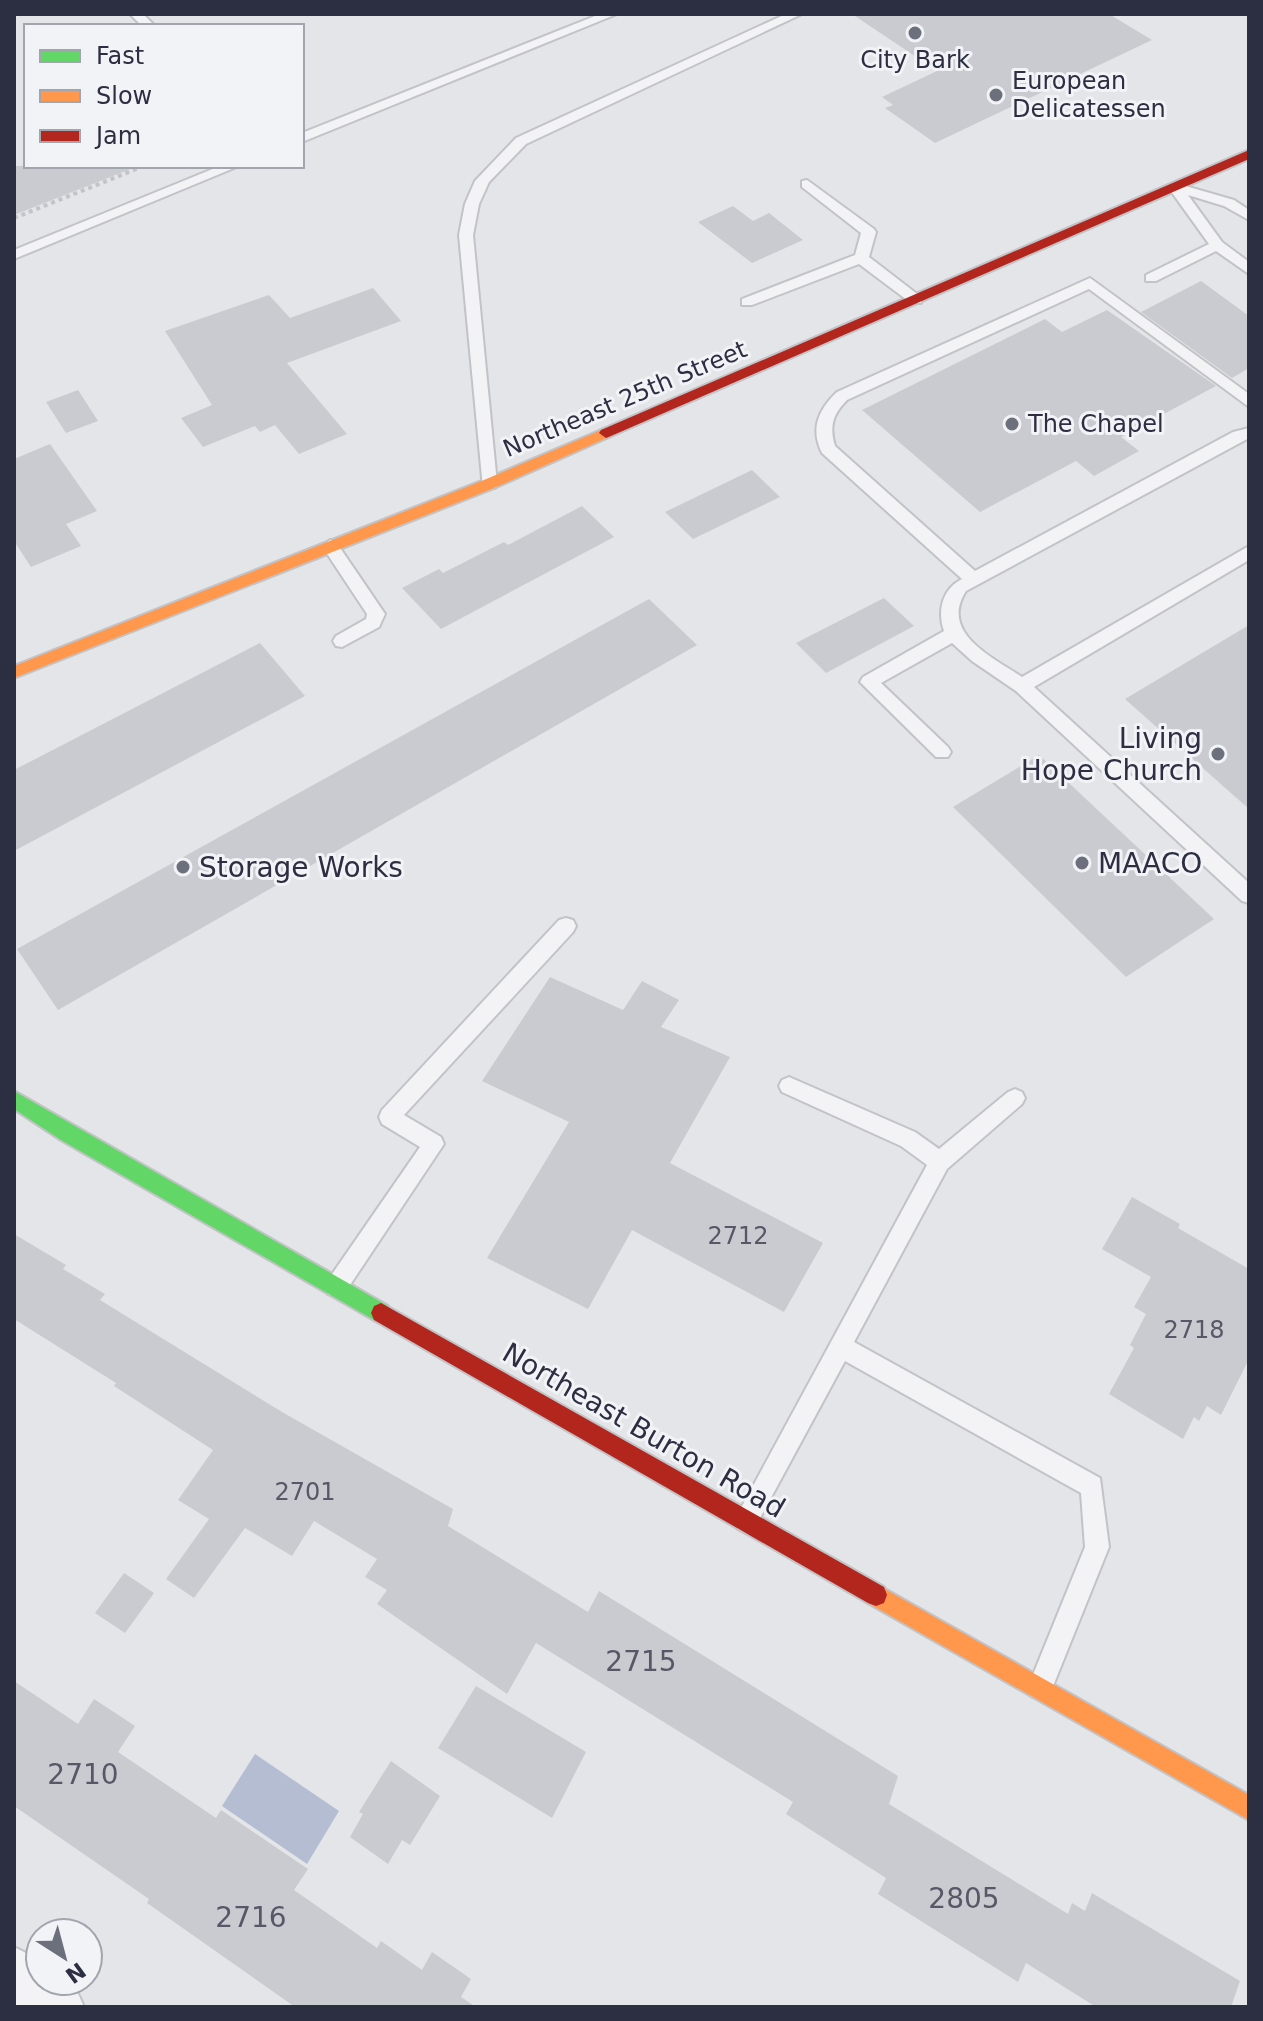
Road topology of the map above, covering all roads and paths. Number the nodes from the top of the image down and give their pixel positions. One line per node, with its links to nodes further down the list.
1 (611, 14): 3 (lane)
2 (796, 14): 20 (lane)
3 (304, 137)
4 (1249, 154): 8 (main road, Northeast 25th Street)
5 (139, 168): 10 (path)
6 (227, 168): 12 (lane)
7 (807, 184): 13 (lane)
8 (1175, 187): 9 (lane); 11 (lane); 16 (main road, Northeast 25th Street)
9 (1247, 213)
10 (14, 218)
11 (1217, 245): 14 (lane); 15 (lane)
12 (14, 255)
13 (861, 258): 16 (lane); 17 (lane)
14 (1249, 269)
15 (1151, 278)
16 (916, 300): 20 (main road, Northeast 25th Street)
17 (747, 302)
18 (1249, 402): 23 (lane)
19 (1249, 433): 23 (lane)
20 (489, 484): 21 (main road, Northeast 25th Street)
21 (330, 546): 25 (lane); 26 (main road, Northeast 25th Street)
22 (1249, 552): 27 (lane)
23 (974, 580): 24 (lane)
24 (953, 634): 27 (lane); 28 (lane)
25 (342, 641)
26 (14, 672)
27 (1022, 686): 29 (lane)
28 (942, 752)
29 (1249, 895)
30 (566, 926): 35 (lane)
31 (789, 1086): 34 (lane)
32 (1015, 1098): 34 (lane)
33 (14, 1099): 35 (main road, Northeast Burton Road)
34 (940, 1162): 36 (lane)
35 (336, 1287): 37 (main road, Northeast Burton Road)
36 (841, 1347): 37 (lane); 38 (lane)
37 (746, 1521): 38 (main road, Northeast Burton Road)
38 (1040, 1688): 39 (main road, Northeast Burton Road)
39 (1249, 1808)
40 (14, 1974): 41 (street)
41 (57, 2007)

